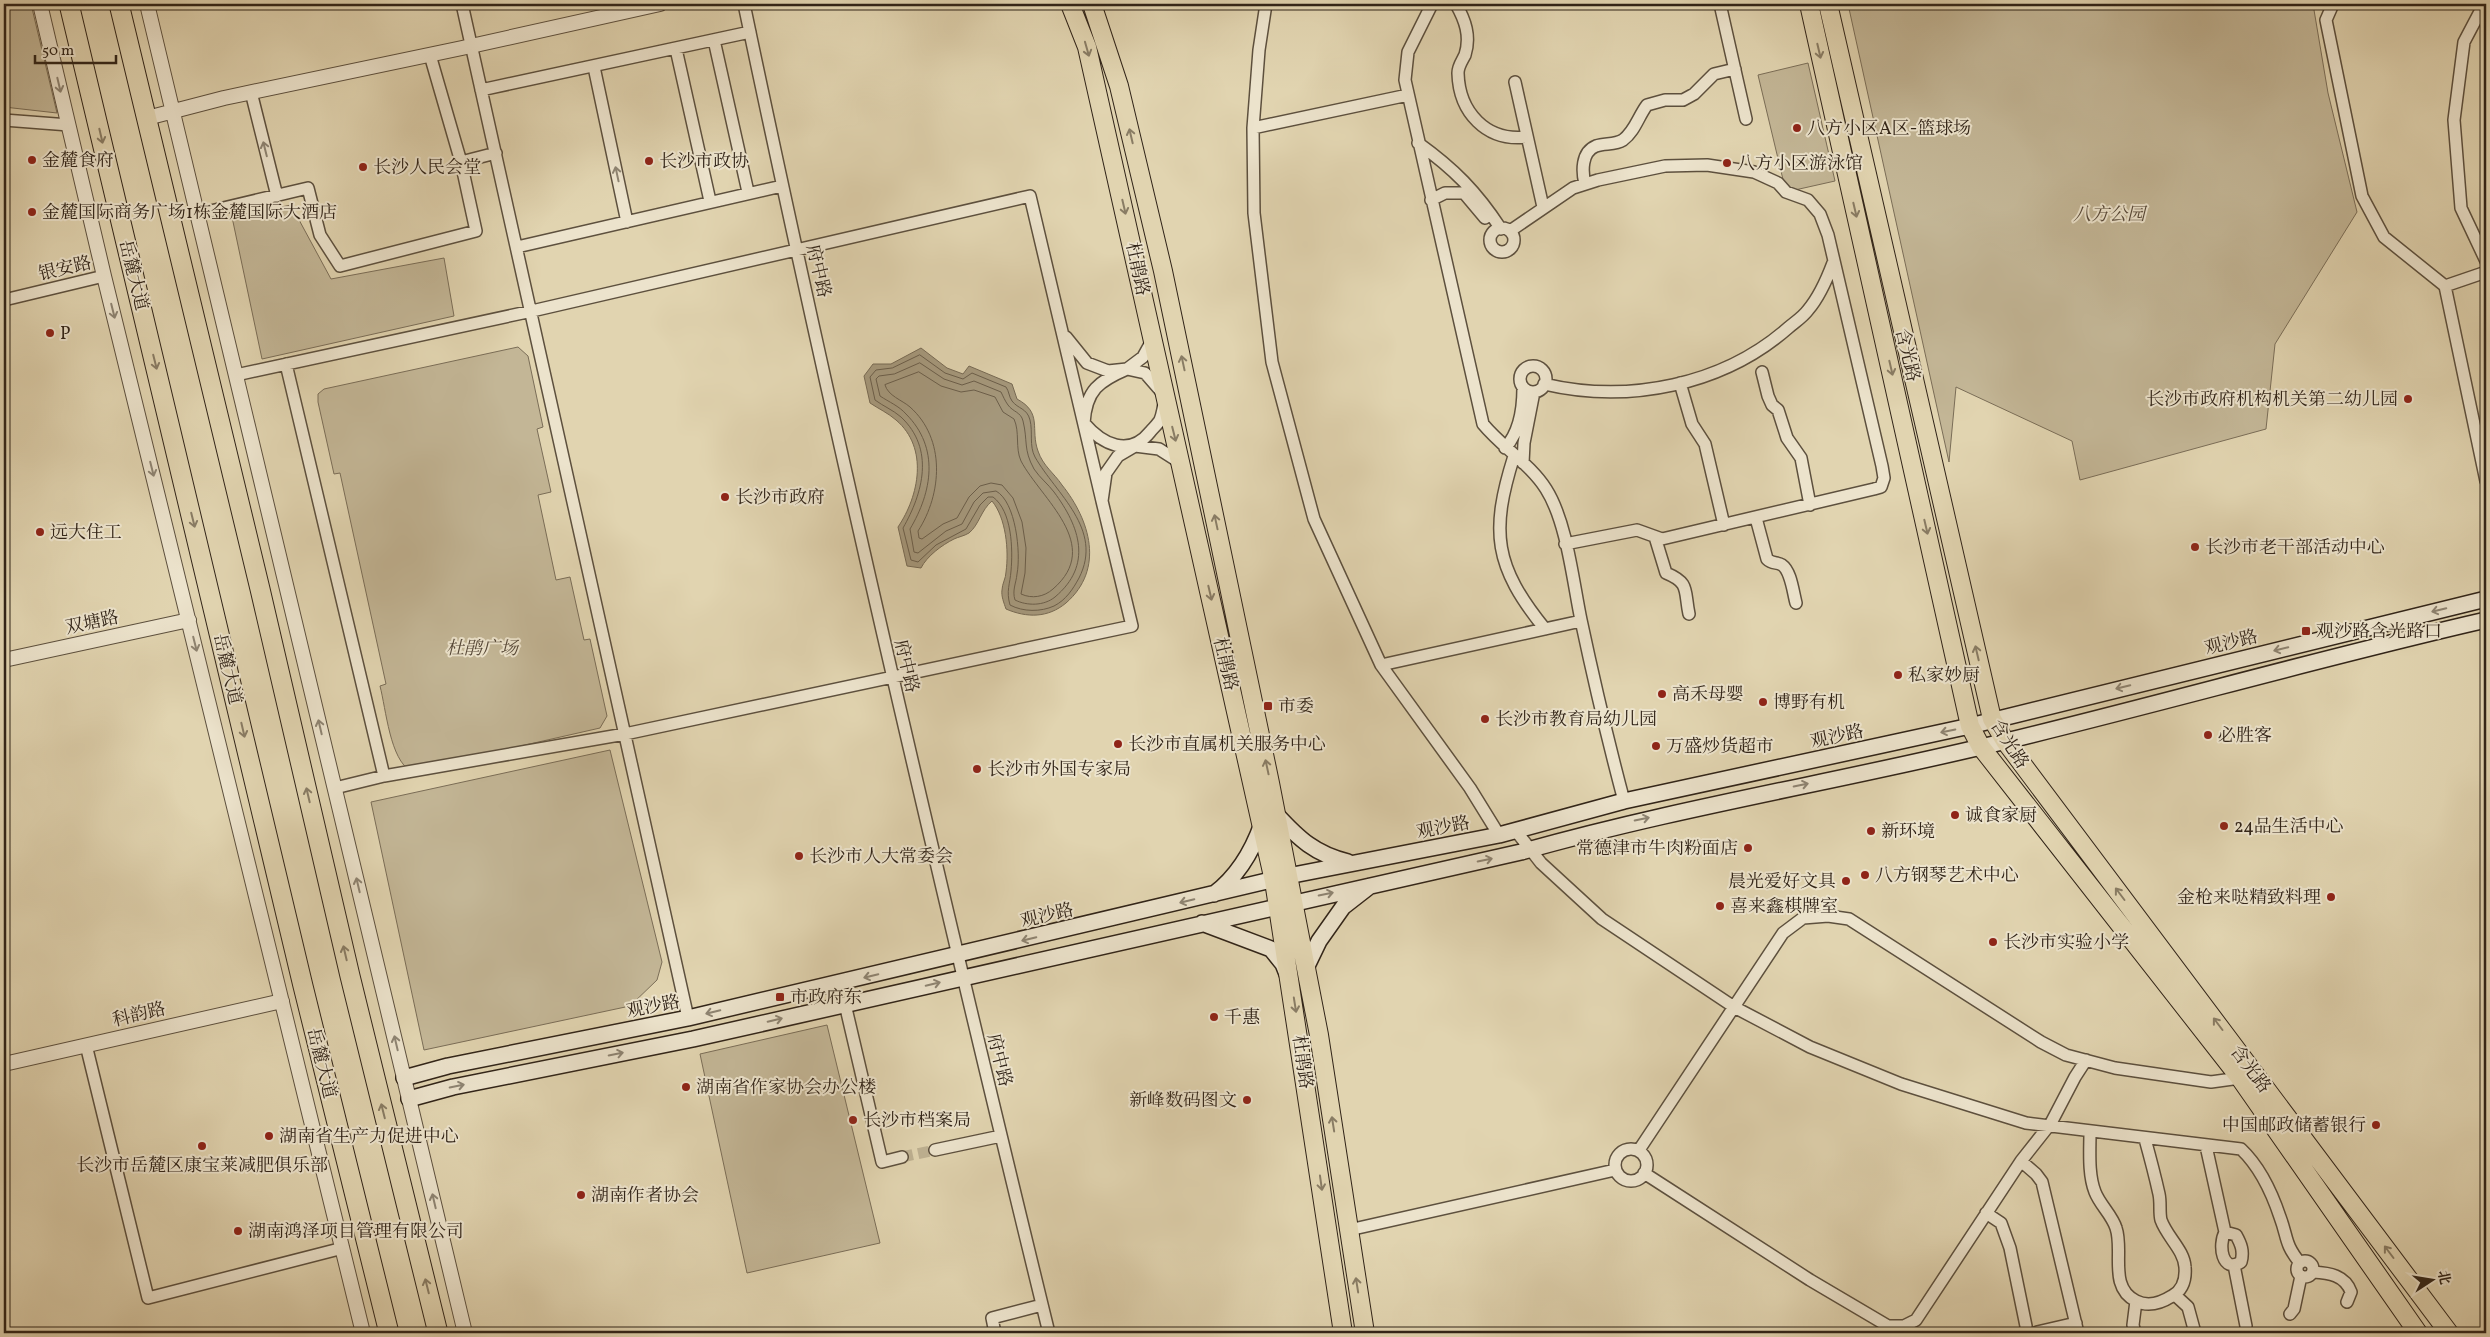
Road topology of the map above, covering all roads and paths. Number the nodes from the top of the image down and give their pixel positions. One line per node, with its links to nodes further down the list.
1 (40, 4): 33 (street, one-way to 33)
2 (69, 4): 153 (highway, 岳麓大道, one-way to 153)
3 (119, 4): 30 (highway)
4 (147, 4): 29 (street)
5 (462, 4): 20 (street)
6 (660, 4): 20 (street)
7 (744, 4): 18 (street, 府中路)
8 (1070, 4): 59 (main road, 杜鹃路, one-way to 59)
9 (1092, 4): 97 (main road, 杜鹃路, one-way to 9)
10 (1266, 4): 34 (street)
11 (1432, 4): 28 (street)
12 (1456, 4): 35 (street)
13 (1720, 4): 24 (street)
14 (1808, 4): 90 (main road, 含光路, one-way to 90)
15 (1828, 4): 89 (main road, 含光路, one-way to 15)
16 (2333, 4): 55 (street)
17 (2484, 4): 51 (street)
18 (750, 32): 19 (street); 40 (street, 府中路)
19 (714, 40): 21 (street); 41 (street)
20 (472, 46): 22 (street); 26 (street)
21 (676, 49): 23 (street); 44 (street)
22 (430, 55): 27 (street); 38 (street)
23 (594, 67): 26 (street); 47 (street, one-way to 23)
24 (1735, 69): 31 (street); 39 (street)
25 (1514, 82): 35 (street)
26 (481, 90): 37 (street)
27 (252, 92): 29 (street); 42 (street, one-way to 27)
28 (1408, 95): 34 (street); 36 (street)
29 (173, 111): 30 (street); 46 (street)
30 (147, 118): 154 (highway, one-way to 30)
31 (1746, 119)
32 (4, 120): 33 (street)
33 (68, 125): 54 (street)
34 (1253, 128): 87 (street)
35 (1527, 137): 45 (street)
36 (1418, 143): 43 (street); 48 (street)
37 (496, 153): 38 (street); 49 (street)
38 (462, 162): 42 (street)
39 (1585, 184): 45 (street); 52 (street)
40 (782, 186): 41 (street); 50 (street, 府中路)
41 (748, 192): 44 (street)
42 (277, 196): 46 (street)
43 (1431, 200): 48 (street); 70 (street)
44 (710, 201): 47 (street)
45 (1543, 207): 48 (street)
46 (198, 214): 63 (street)
47 (627, 222): 49 (street)
48 (1502, 230)
49 (516, 247): 57 (street)
50 (796, 250): 57 (street); 58 (street); 88 (street, 府中路)
51 (2486, 261)
52 (1833, 262): 64 (street); 74 (street)
53 (2486, 272): 55 (street)
54 (104, 276): 56 (street, 银安路); 82 (street, one-way to 82)
55 (2445, 286): 72 (street)
56 (4, 300)
57 (532, 311): 60 (street); 91 (street)
58 (1061, 330): 61 (street); 68 (street)
59 (1153, 339): 61 (street); 67 (main road, 杜鹃路)
60 (286, 364): 63 (street); 94 (street)
61 (1127, 369): 67 (street); 68 (street)
62 (1762, 372): 74 (street)
63 (236, 375): 95 (street, one-way to 63)
64 (1680, 383): 65 (street); 76 (street)
65 (1544, 384): 66 (street); 66 (street)
66 (1529, 390): 70 (street); 70 (street)
67 (1165, 396): 69 (street); 71 (main road, 杜鹃路, one-way to 71)
68 (1084, 423): 69 (street); 73 (street)
69 (1135, 446): 71 (street); 73 (street)
70 (1514, 456): 78 (street); 85 (street)
71 (1182, 464): 98 (main road, 杜鹃路, one-way to 98)
72 (2486, 481)
73 (1102, 501): 88 (street)
74 (1810, 505): 75 (street)
75 (1756, 518): 76 (street); 80 (street)
76 (1724, 525): 77 (street)
77 (1655, 537): 78 (street); 81 (street)
78 (1565, 544): 84 (street)
79 (2486, 598): 89 (main road, 观沙路, one-way to 89)
80 (1796, 603)
81 (1689, 614)
82 (189, 620): 86 (street, 双塘路); 112 (street, one-way to 112)
83 (2486, 620): 92 (main road)
84 (1581, 621): 85 (street); 96 (street)
85 (1545, 629): 87 (street)
86 (4, 660)
87 (1381, 665): 100 (street)
88 (892, 676): 91 (street); 108 (street, 府中路)
89 (1992, 720): 90 (main road, 观沙路); 92 (main road, 含光路)
90 (1970, 726): 93 (main road, 含光路); 96 (main road, 观沙路, one-way to 96)
91 (625, 734): 94 (street); 115 (street)
92 (2005, 741): 93 (main road); 163 (main road, 含光路, one-way to 92)
93 (1981, 747): 101 (main road, one-way to 93); 120 (main road, 含光路)
94 (384, 776): 95 (street)
95 (335, 788): 119 (street, one-way to 95)
96 (1624, 801): 99 (main road, 观沙路)
97 (1276, 814): 102 (main road); 103 (main road, 杜鹃路)
98 (1262, 824): 103 (main road, 杜鹃路); 105 (main road)
99 (1516, 831): 100 (main road, 观沙路); 101 (street)
100 (1499, 835): 102 (main road, 观沙路)
101 (1530, 849): 104 (main road, one-way to 101); 114 (street)
102 (1354, 863): 103 (main road, 观沙路)
103 (1281, 878): 105 (main road, 观沙路); 106 (main road, 杜鹃路)
104 (1373, 884): 106 (main road, one-way to 104); 109 (main road)
105 (1212, 896): 108 (main road, 观沙路, one-way to 108)
106 (1286, 903): 107 (main road); 109 (main road, 杜鹃路); 111 (main road, 杜鹃路)
107 (1202, 922): 110 (main road); 111 (main road)
108 (957, 956): 110 (street, 府中路); 115 (main road, 观沙路, one-way to 115)
109 (1306, 968): 134 (main road, 杜鹃路, one-way to 109)
110 (962, 977): 113 (main road, one-way to 110); 124 (street, 府中路)
111 (1291, 982): 158 (main road, 杜鹃路, one-way to 158)
112 (282, 1000): 116 (street, 科韵路); 136 (street)
113 (845, 1004): 121 (main road, one-way to 113); 129 (street)
114 (1734, 1007): 117 (street); 122 (street); 128 (street)
115 (688, 1018): 119 (main road, 观沙路)
116 (86, 1045): 118 (street, 科韵路); 136 (street)
117 (2086, 1060): 120 (street); 122 (street)
118 (4, 1064)
119 (404, 1078): 121 (street)
120 (2240, 1078): 162 (main road, 含光路)
121 (409, 1098): 155 (street, one-way to 121)
122 (2048, 1127): 123 (street); 130 (street)
123 (2090, 1132): 125 (street); 142 (street)
124 (1001, 1136): 127 (street); 144 (street, 府中路)
125 (2145, 1139): 126 (street); 141 (street)
126 (2206, 1146): 135 (street); 137 (street)
127 (935, 1150)
128 (1639, 1150): 131 (street); 132 (street)
129 (902, 1157)
130 (2020, 1161): 133 (street); 148 (street)
131 (1615, 1170): 132 (street); 134 (street)
132 (1644, 1173): 150 (street)
133 (1986, 1213): 147 (street); 151 (street)
134 (1349, 1230): 159 (main road, 杜鹃路, one-way to 134)
135 (2226, 1232): 138 (street); 138 (street)
136 (343, 1248): 152 (street)
137 (2300, 1263): 139 (street); 140 (street)
138 (2234, 1265): 146 (street)
139 (2313, 1272): 140 (street); 143 (street)
140 (2301, 1276): 145 (street)
141 (2175, 1295): 142 (street); 149 (street)
142 (2136, 1301): 161 (street)
143 (2347, 1302)
144 (1042, 1305): 156 (street); 157 (street, 府中路)
145 (2290, 1314)
146 (2246, 1326)
147 (1911, 1328): 150 (street)
148 (2077, 1328): 160 (street)
149 (2194, 1329)
150 (1893, 1330)
151 (2024, 1330): 160 (street)
152 (363, 1333)
153 (389, 1333)
154 (438, 1333)
155 (465, 1333)
156 (995, 1333)
157 (1049, 1333)
158 (1343, 1333)
159 (1365, 1333)
160 (2037, 1333)
161 (2135, 1333)
162 (2418, 1333)
163 (2449, 1333)

